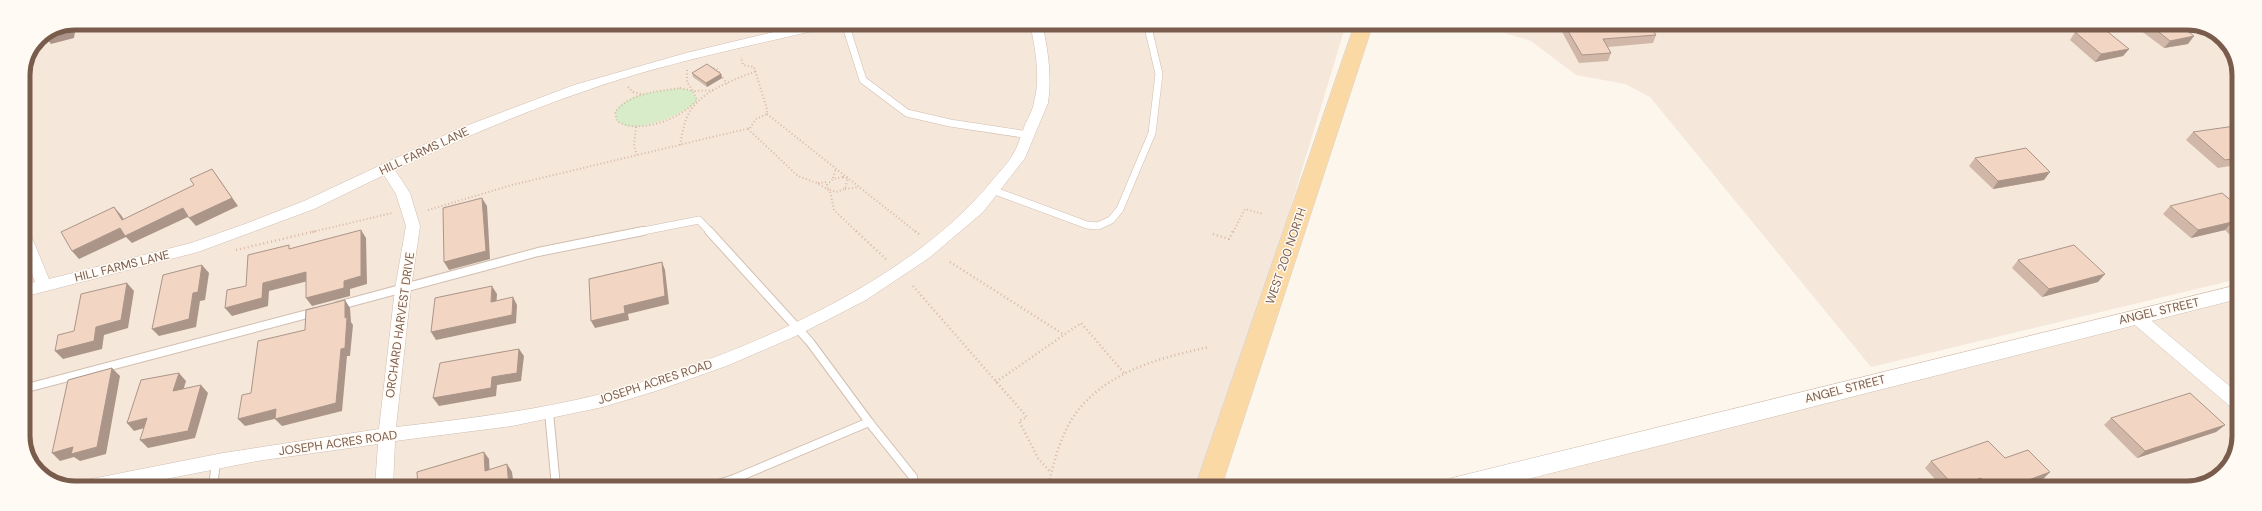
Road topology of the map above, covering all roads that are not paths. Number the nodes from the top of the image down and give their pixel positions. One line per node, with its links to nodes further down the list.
1 (800, 30): 7 (street, HILL FARMS LANE)
2 (847, 30): 6 (lane)
3 (1038, 30): 6 (street, JOSEPH ACRES ROAD)
4 (1148, 30): 8 (lane)
5 (1362, 30): 28 (main road, WEST 200 NORTH)
6 (1029, 135): 8 (street, JOSEPH ACRES ROAD)
7 (387, 169): 10 (street, HILL FARMS LANE); 12 (street, ORCHARD HARVEST DRIVE)
8 (995, 191): 15 (street, JOSEPH ACRES ROAD)
9 (30, 250): 10 (street)
10 (44, 285): 11 (street, HILL FARMS LANE)
11 (30, 289)
12 (403, 289): 15 (lane); 16 (lane); 20 (street, ORCHARD HARVEST DRIVE)
13 (2232, 293): 14 (street, ANGEL STREET)
14 (2135, 316): 17 (street); 29 (street, ANGEL STREET)
15 (799, 328): 18 (street, JOSEPH ACRES ROAD); 19 (lane)
16 (30, 387)
17 (2232, 398)
18 (549, 412): 20 (street, JOSEPH ACRES ROAD); 26 (lane)
19 (869, 422): 22 (lane); 27 (lane)
20 (385, 436): 21 (street, JOSEPH ACRES ROAD); 25 (street, ORCHARD HARVEST DRIVE)
21 (216, 462): 23 (street, JOSEPH ACRES ROAD); 24 (lane)
22 (913, 477)
23 (120, 481)
24 (214, 481)
25 (384, 481)
26 (555, 481)
27 (728, 481)
28 (1210, 481)
29 (1480, 481)

